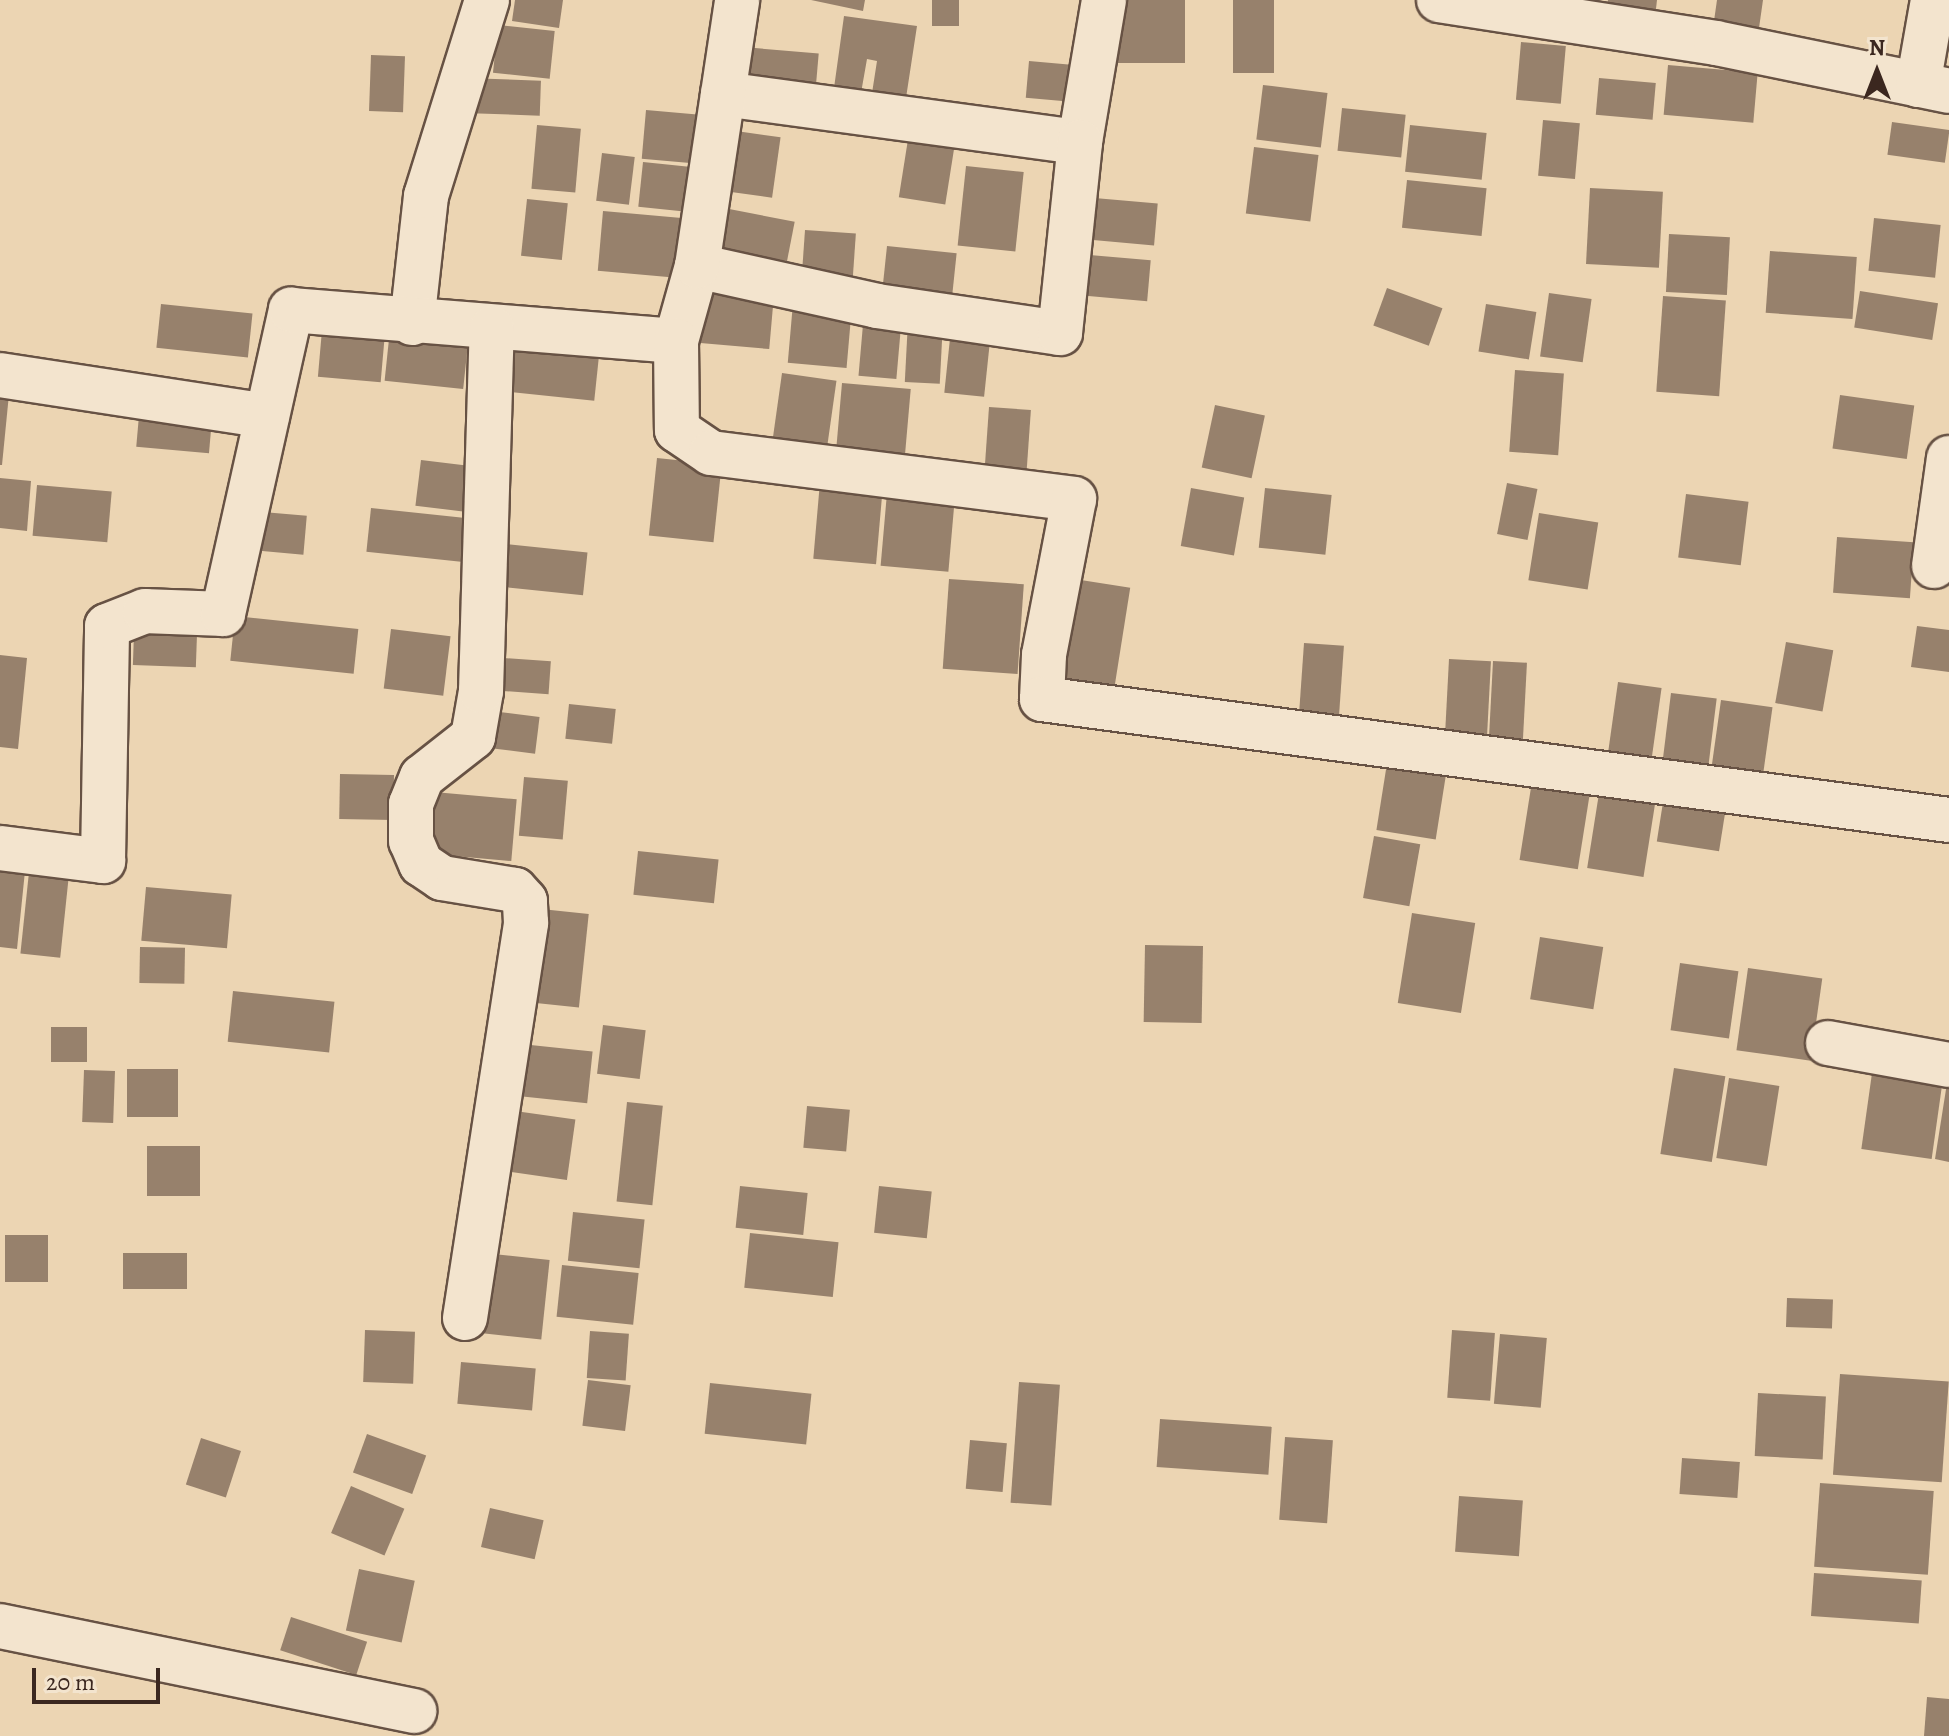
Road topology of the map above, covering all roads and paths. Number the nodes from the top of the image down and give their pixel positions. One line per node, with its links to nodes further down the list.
1 (487, 0): 10 (street)
2 (737, 0): 7 (street)
3 (1104, 0): 8 (street)
4 (1439, 0): 6 (street)
5 (1933, 0): 6 (street)
6 (1934, 88)
7 (723, 94): 8 (street); 9 (street)
8 (1080, 142): 9 (street)
9 (697, 266): 12 (street)
10 (412, 323): 11 (street); 14 (street)
11 (492, 328): 12 (street); 21 (street)
12 (676, 341): 17 (street)
13 (0, 375): 14 (street)
14 (267, 416): 18 (street)
15 (1949, 458): 16 (street)
16 (1934, 566)
17 (1949, 820)
18 (0, 848)
19 (1828, 1043): 20 (street)
20 (1949, 1065)
21 (465, 1318)
22 (0, 1626): 23 (street)
23 (414, 1711)

